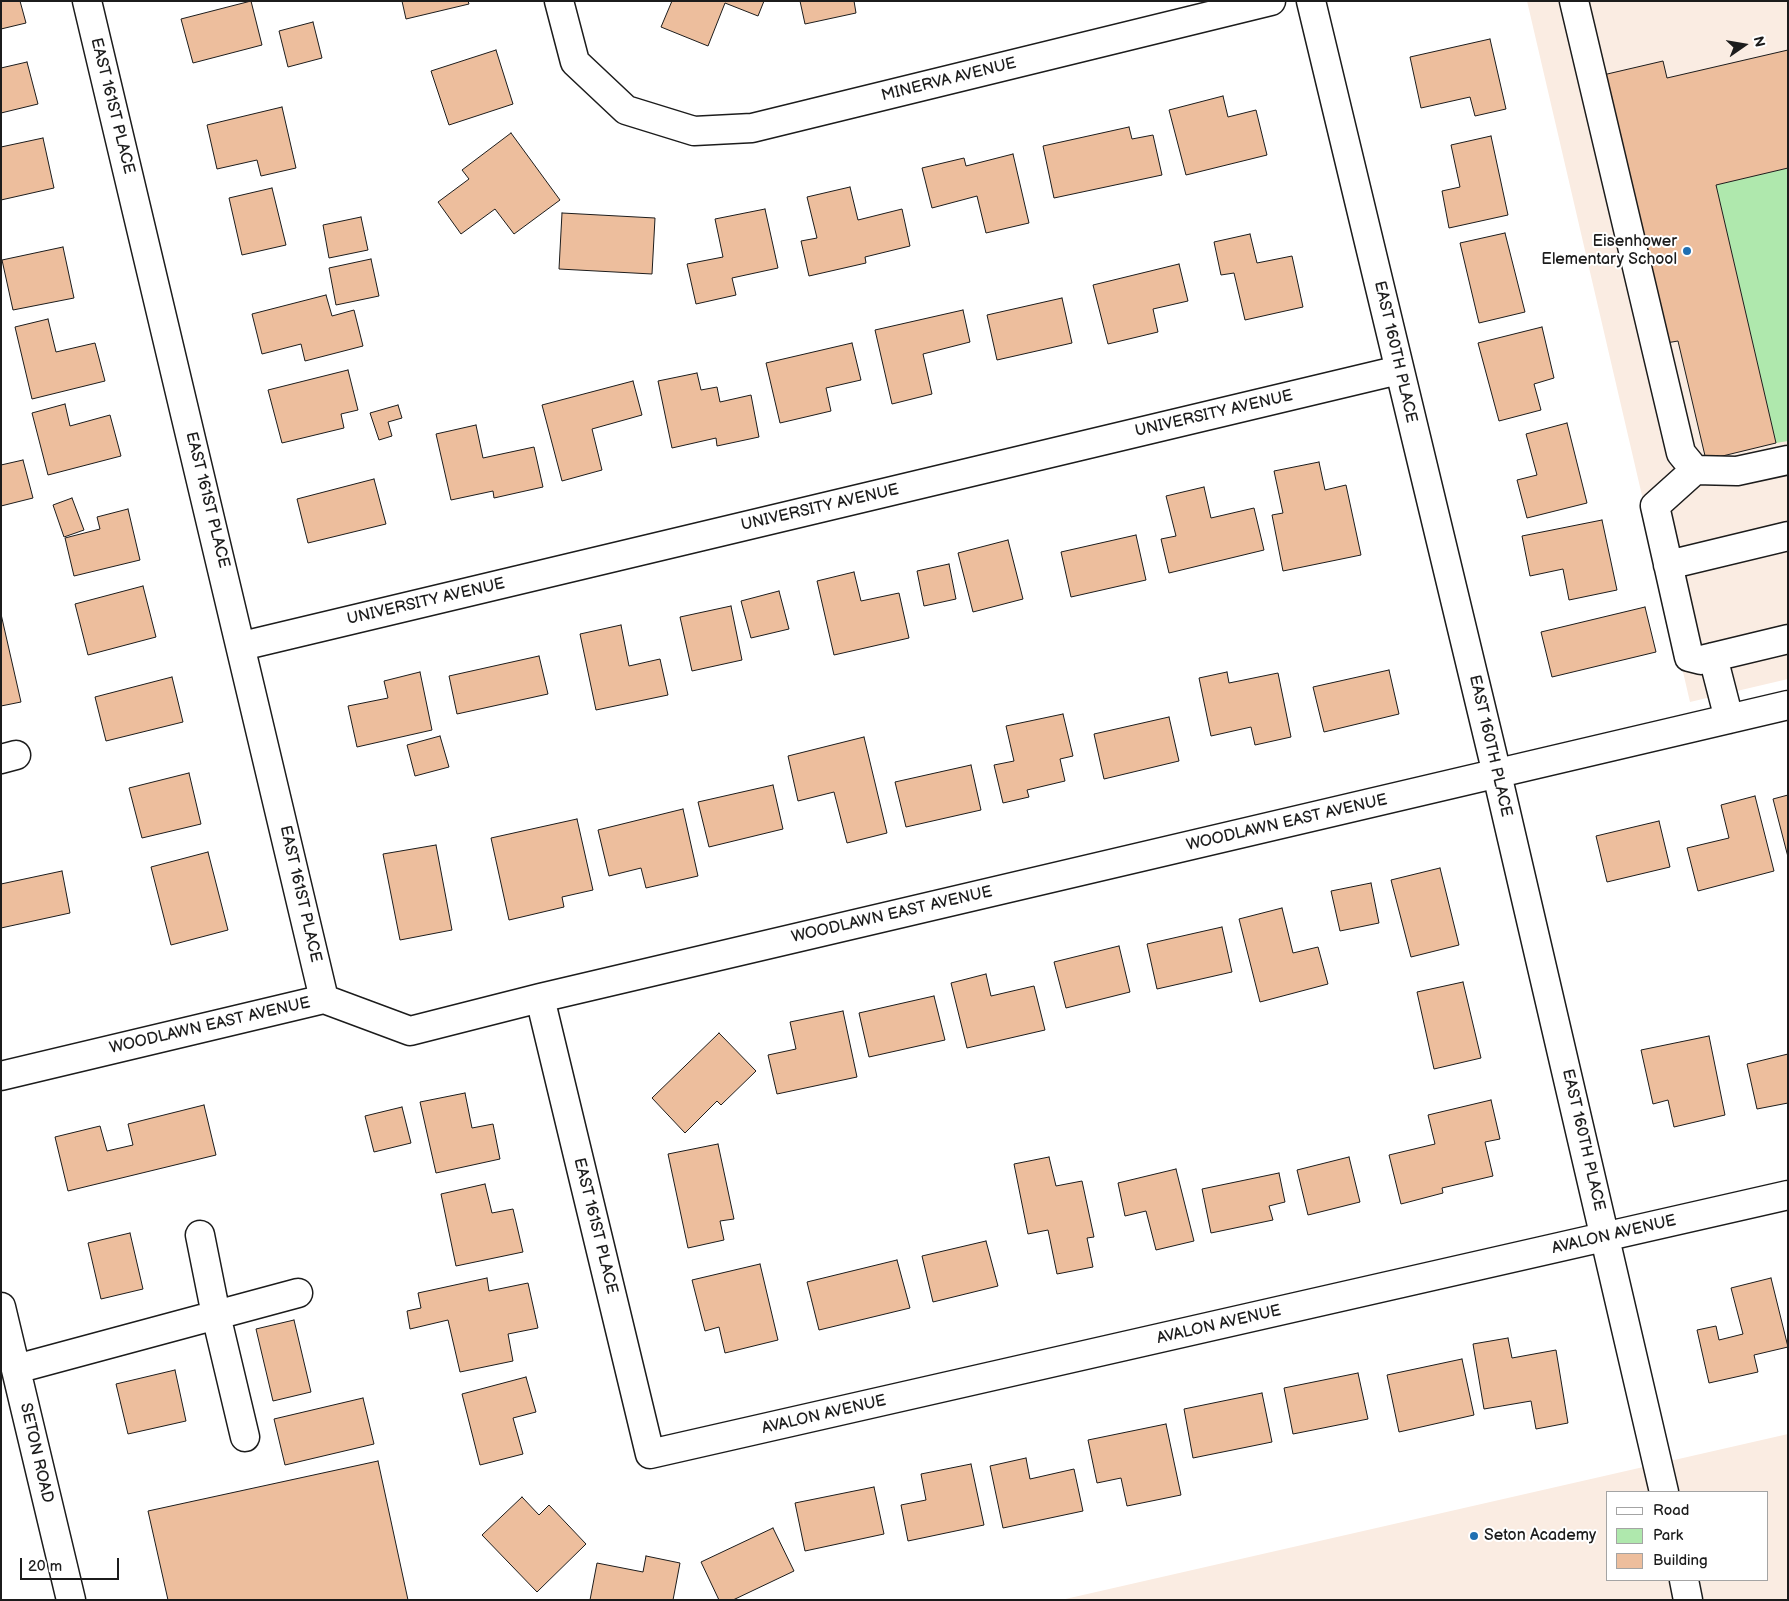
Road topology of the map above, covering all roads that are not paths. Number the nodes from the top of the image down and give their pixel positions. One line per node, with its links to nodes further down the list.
1 (87, 1): 12 (street, EAST 161ST PLACE)
2 (560, 1): 3 (street, MINERVA AVENUE)
3 (1271, 1)
4 (1311, 1): 6 (street, EAST 160TH PLACE)
5 (1574, 1): 8 (street)
6 (1399, 370): 12 (street, UNIVERSITY AVENUE); 16 (street, EAST 160TH PLACE)
7 (1788, 460): 8 (street)
8 (1688, 462): 10 (street)
9 (1788, 536): 10 (street)
10 (1668, 565): 13 (street)
11 (1788, 639): 13 (street)
12 (242, 646): 18 (street, EAST 161ST PLACE)
13 (1713, 657): 15 (street)
14 (1788, 705): 15 (street, WOODLAWN EAST AVENUE)
15 (1729, 719): 16 (street, WOODLAWN EAST AVENUE)
16 (1497, 774): 17 (street, WOODLAWN EAST AVENUE); 22 (street, EAST 160TH PLACE)
17 (540, 998): 18 (street, WOODLAWN EAST AVENUE); 28 (street, EAST 161ST PLACE)
18 (324, 999): 19 (street, WOODLAWN EAST AVENUE)
19 (1, 1076)
20 (1788, 1195): 22 (street, AVALON AVENUE)
21 (200, 1235): 25 (street)
22 (1605, 1237): 28 (street, AVALON AVENUE); 29 (street, EAST 160TH PLACE)
23 (298, 1293): 25 (street)
24 (1, 1307): 26 (street, SETON ROAD)
25 (216, 1315): 26 (street); 27 (street)
26 (16, 1369): 31 (street, SETON ROAD)
27 (245, 1437)
28 (650, 1454)
29 (1664, 1491)
30 (1684, 1581): 32 (street)
31 (70, 1600)
32 (1688, 1600)

